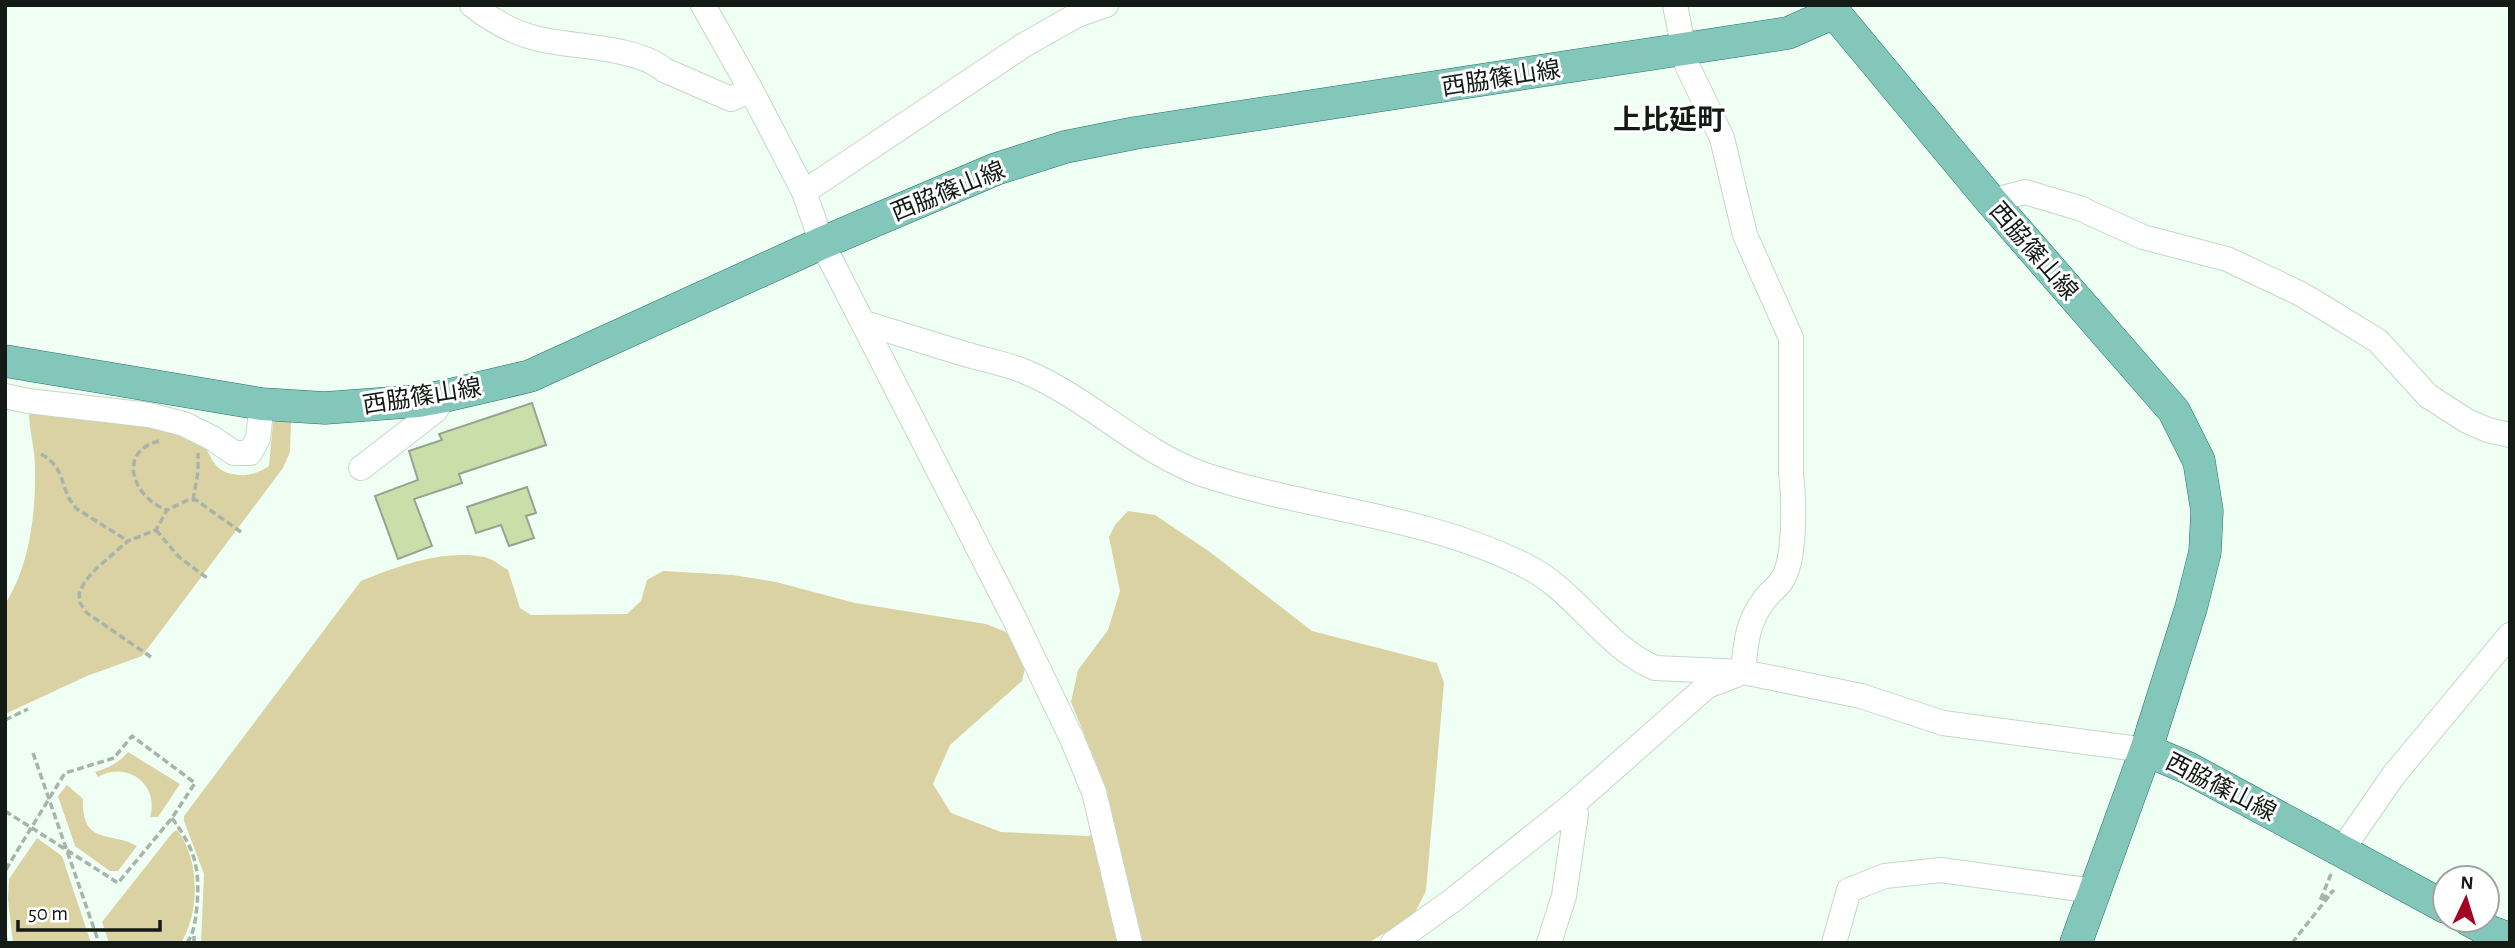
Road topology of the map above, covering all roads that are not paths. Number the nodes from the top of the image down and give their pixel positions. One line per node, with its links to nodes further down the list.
1 (472, 5): 7 (street)
2 (703, 5): 7 (street)
3 (1106, 5): 8 (street)
4 (1675, 5): 6 (street)
5 (1830, 9): 6 (main road, 西脇篠山線); 9 (main road, 西脇篠山線)
6 (1682, 49): 10 (main road, 西脇篠山線); 19 (street)
7 (751, 90): 8 (street)
8 (804, 192): 10 (street)
9 (1991, 201): 16 (street); 20 (main road, 西脇篠山線)
10 (822, 243): 11 (street); 14 (main road, 西脇篠山線)
11 (864, 323): 19 (street); 25 (street)
12 (5, 361): 15 (main road, 西脇篠山線)
13 (5, 396): 15 (street)
14 (445, 396): 15 (main road, 西脇篠山線); 17 (street)
15 (262, 404)
16 (2510, 435)
17 (361, 468)
18 (2510, 635): 22 (street)
19 (1744, 672): 20 (street); 21 (street)
20 (2146, 750): 22 (main road, 西脇篠山線); 23 (main road)
21 (1570, 807): 26 (street); 27 (street)
22 (2342, 850): 24 (main road, 西脇篠山線)
23 (2094, 891): 28 (street); 29 (main road)
24 (2431, 899)
25 (1130, 943)
26 (1393, 943)
27 (1549, 943)
28 (1834, 943)
29 (2076, 943)

